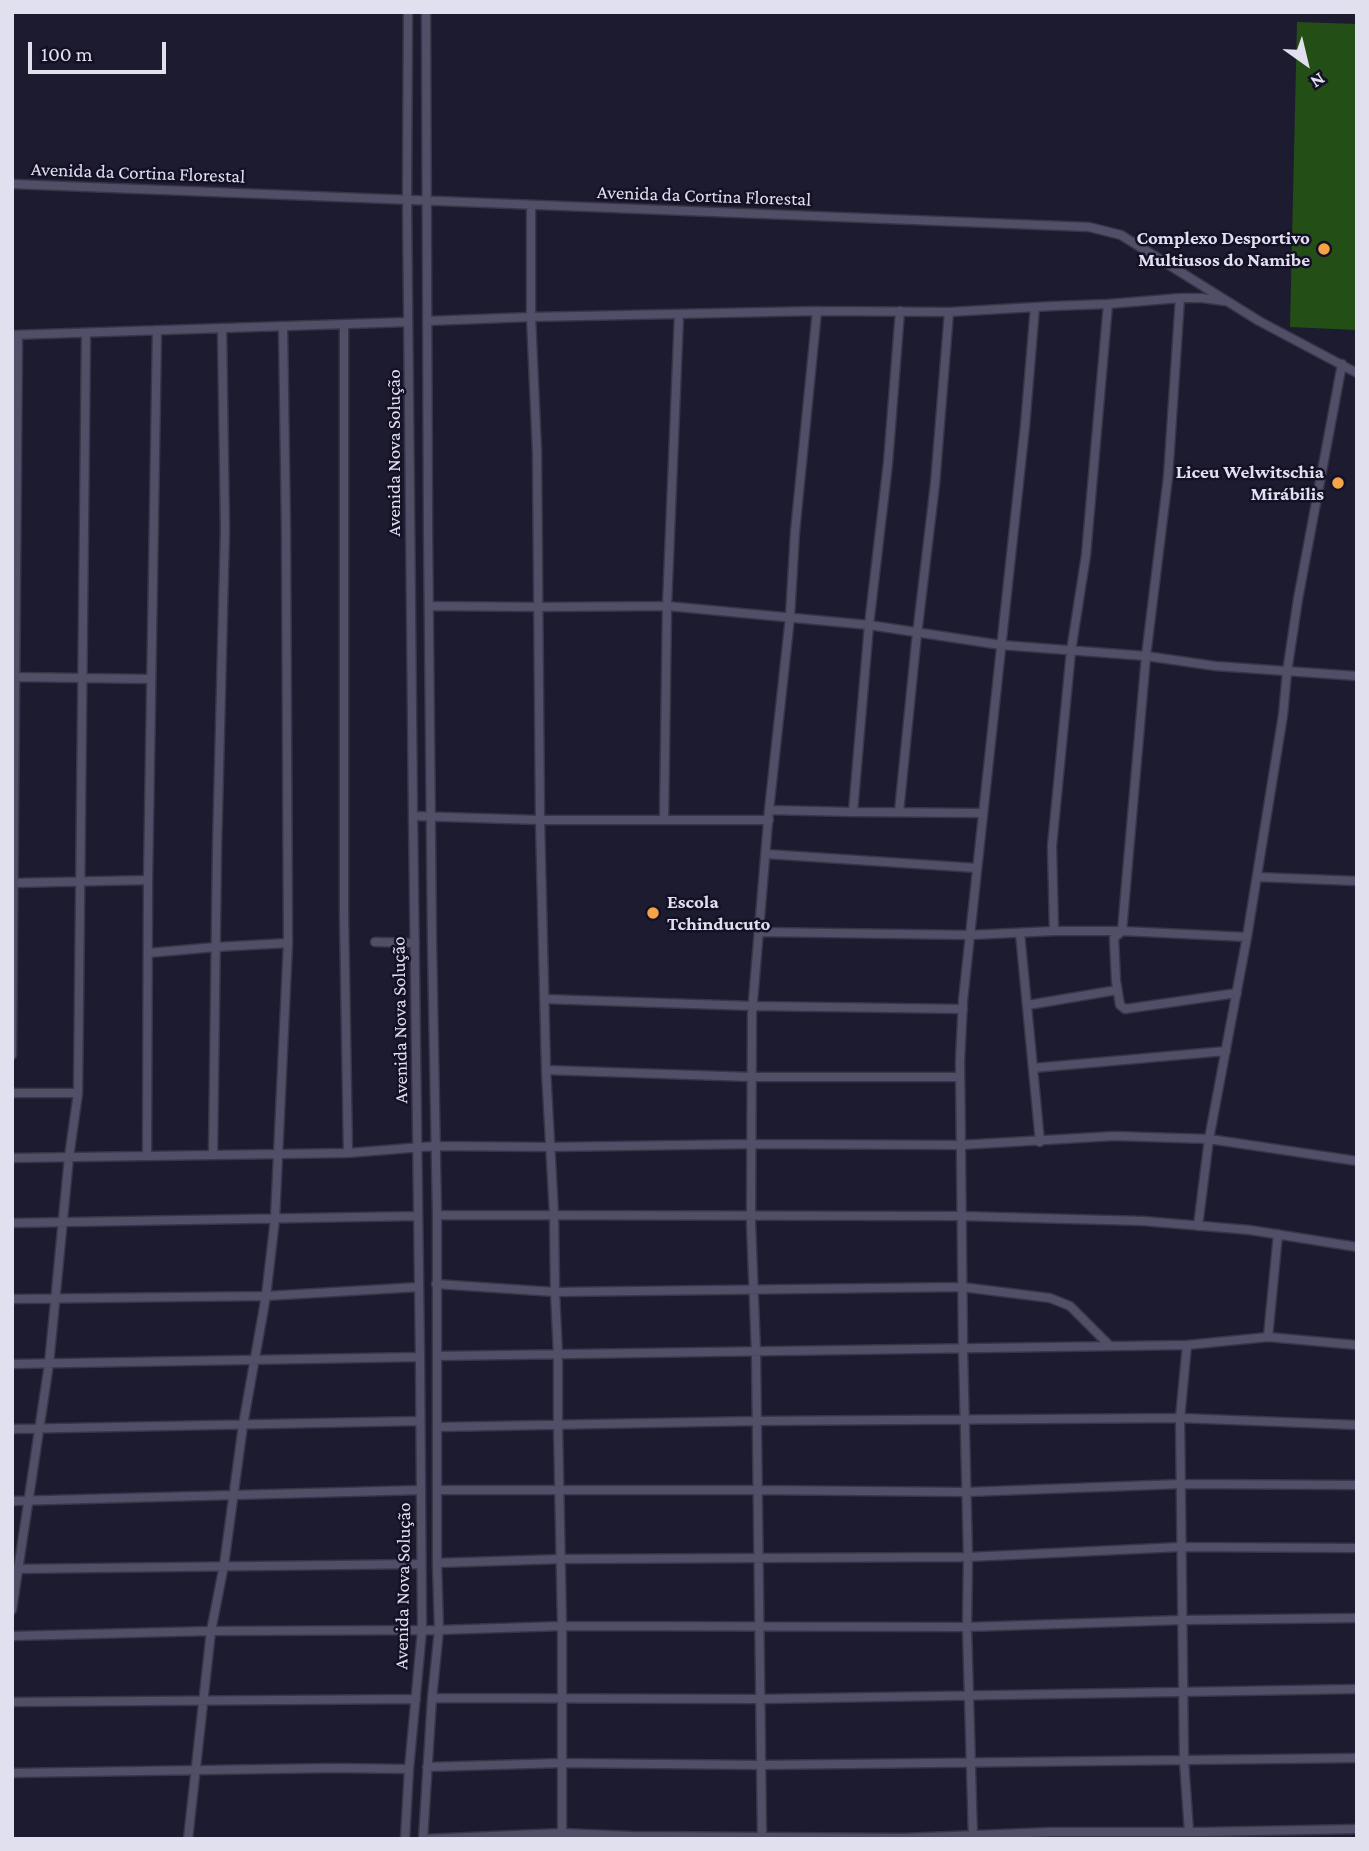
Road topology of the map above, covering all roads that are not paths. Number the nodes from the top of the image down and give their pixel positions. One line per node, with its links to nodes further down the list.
1 (408, 12): 4 (street, Avenida Nova Solução)
2 (426, 12): 5 (street, Avenida Nova Solução)
3 (12, 184): 4 (street, Avenida da Cortina Florestal)
4 (407, 200): 5 (street, Avenida da Cortina Florestal); 17 (street, Avenida Nova Solução)
5 (426, 201): 6 (street, Avenida da Cortina Florestal); 16 (street, Avenida Nova Solução)
6 (531, 205): 8 (street, Avenida da Cortina Florestal); 15 (street)
7 (1180, 298): 8 (street); 9 (street); 34 (street)
8 (1227, 301): 24 (street, Avenida da Cortina Florestal)
9 (1108, 304): 10 (street); 33 (street)
10 (1035, 307): 13 (street); 32 (street)
11 (900, 311): 12 (street); 13 (street); 30 (street)
12 (817, 312): 14 (street); 29 (street)
13 (949, 312): 31 (street)
14 (679, 315): 15 (street); 27 (street)
15 (531, 317): 16 (street); 28 (street)
16 (427, 321): 26 (street, Avenida Nova Solução)
17 (408, 322): 18 (street); 44 (street, Avenida Nova Solução)
18 (344, 324): 19 (street); 88 (street)
19 (283, 326): 20 (street); 63 (street)
20 (222, 328): 21 (street); 65 (street)
21 (157, 330): 22 (street); 39 (street)
22 (86, 332): 23 (street); 38 (street)
23 (15, 335): 37 (street)
24 (1342, 364): 25 (street, Avenida da Cortina Florestal); 35 (street)
25 (1357, 373)
26 (429, 606): 28 (street); 45 (street, Avenida Nova Solução)
27 (667, 606): 28 (street); 29 (street); 47 (street)
28 (538, 607): 46 (street)
29 (790, 617): 30 (street); 40 (street)
30 (869, 625): 31 (street); 41 (street)
31 (917, 633): 32 (street); 42 (street)
32 (1001, 645): 33 (street); 43 (street)
33 (1071, 651): 34 (street); 56 (street)
34 (1146, 656): 35 (street); 57 (street)
35 (1287, 672): 36 (street); 51 (street)
36 (1357, 676)
37 (14, 677): 38 (street); 55 (street)
38 (82, 678): 39 (street); 54 (street)
39 (151, 679): 52 (street)
40 (769, 810): 41 (street); 48 (street)
41 (853, 812): 42 (street)
42 (899, 812): 43 (street)
43 (983, 813): 50 (street)
44 (413, 816): 45 (street); 64 (street, Avenida Nova Solução)
45 (430, 816): 46 (street); 85 (street, Avenida Nova Solução)
46 (540, 820): 47 (street); 69 (street)
47 (664, 820): 48 (street)
48 (769, 820): 49 (street)
49 (766, 854): 50 (street); 58 (street)
50 (977, 868): 60 (street)
51 (1257, 877): 53 (street); 61 (street)
52 (148, 880): 54 (street); 66 (street)
53 (1357, 881)
54 (81, 882): 55 (street); 80 (street)
55 (13, 883): 74 (street)
56 (1054, 931): 57 (street); 59 (street)
57 (1122, 931): 61 (street); 67 (street)
58 (760, 932): 60 (street); 70 (street)
59 (1020, 933): 60 (street); 71 (street)
60 (970, 935): 72 (street)
61 (1247, 937): 68 (street)
62 (376, 942): 64 (street)
63 (288, 943): 65 (street); 89 (street)
64 (415, 943): 87 (street, Avenida Nova Solução)
65 (216, 947): 66 (street); 90 (street)
66 (148, 953): 91 (street)
67 (1117, 990): 68 (street); 71 (street)
68 (1237, 993): 73 (street)
69 (544, 999): 70 (street); 76 (street)
70 (752, 1006): 72 (street); 77 (street)
71 (1028, 1006): 75 (street)
72 (963, 1009): 78 (street)
73 (1226, 1051): 75 (street); 81 (street)
74 (12, 1055)
75 (1033, 1068): 82 (street)
76 (546, 1070): 77 (street); 86 (street)
77 (752, 1077): 78 (street); 83 (street)
78 (960, 1077): 84 (street)
79 (12, 1093): 80 (street)
80 (78, 1093): 92 (street)
81 (1209, 1139): 82 (street); 94 (street); 103 (street)
82 (1040, 1142): 84 (street)
83 (752, 1144): 84 (street); 86 (street); 96 (street)
84 (960, 1145): 99 (street)
85 (435, 1146): 86 (street); 87 (street); 97 (street, Avenida Nova Solução)
86 (551, 1147): 95 (street)
87 (417, 1148): 88 (street); 98 (street, Avenida Nova Solução)
88 (348, 1153): 89 (street)
89 (279, 1154): 90 (street); 100 (street)
90 (213, 1155): 91 (street)
91 (147, 1156): 92 (street)
92 (69, 1157): 93 (street); 102 (street)
93 (12, 1158)
94 (1357, 1161)
95 (554, 1214): 96 (street); 97 (street); 110 (street)
96 (751, 1214): 99 (street); 109 (street)
97 (437, 1215): 106 (street, Avenida Nova Solução)
98 (417, 1216): 100 (street); 107 (street, Avenida Nova Solução)
99 (961, 1216): 103 (street); 108 (street)
100 (275, 1219): 102 (street); 111 (street)
101 (12, 1223): 102 (street)
102 (62, 1223): 112 (street)
103 (1198, 1226): 104 (street)
104 (1278, 1234): 105 (street); 114 (street)
105 (1357, 1247)
106 (436, 1284): 110 (street); 121 (street, Avenida Nova Solução)
107 (419, 1287): 111 (street); 122 (street, Avenida Nova Solução)
108 (962, 1287): 109 (street); 117 (street); 118 (street)
109 (753, 1289): 110 (street); 119 (street)
110 (555, 1292): 120 (street)
111 (266, 1296): 112 (street); 123 (street)
112 (55, 1298): 113 (street); 125 (street)
113 (12, 1299)
114 (1268, 1337): 115 (street); 116 (street)
115 (1187, 1345): 117 (street); 126 (street)
116 (1357, 1345)
117 (1110, 1346): 118 (street)
118 (963, 1349): 119 (street); 127 (street)
119 (756, 1352): 120 (street); 129 (street)
120 (558, 1355): 121 (street); 131 (street)
121 (437, 1356): 133 (street, Avenida Nova Solução)
122 (420, 1357): 123 (street); 128 (street, Avenida Nova Solução)
123 (254, 1360): 125 (street); 130 (street)
124 (12, 1364): 125 (street)
125 (49, 1364): 135 (street)
126 (1180, 1418): 127 (street); 132 (street); 136 (street)
127 (965, 1420): 129 (street); 142 (street)
128 (420, 1421): 130 (street); 138 (street, Avenida Nova Solução)
129 (756, 1421): 131 (street); 141 (street)
130 (243, 1425): 135 (street); 143 (street)
131 (558, 1425): 133 (street); 140 (street)
132 (1357, 1425)
133 (438, 1427): 139 (street, Avenida Nova Solução)
134 (12, 1429): 135 (street)
135 (38, 1429): 145 (street)
136 (1181, 1484): 137 (street); 142 (street); 146 (street)
137 (1357, 1485)
138 (421, 1490): 143 (street); 152 (street, Avenida Nova Solução)
139 (437, 1490): 140 (street); 151 (street, Avenida Nova Solução)
140 (560, 1490): 141 (street); 150 (street)
141 (757, 1490): 142 (street); 149 (street)
142 (967, 1492): 148 (street)
143 (233, 1496): 145 (street); 153 (street)
144 (12, 1501): 145 (street)
145 (27, 1501): 154 (street)
146 (1181, 1547): 147 (street); 148 (street); 157 (street)
147 (1357, 1548)
148 (968, 1557): 149 (street); 160 (street)
149 (759, 1558): 150 (street); 159 (street)
150 (561, 1559): 151 (street); 158 (street)
151 (437, 1563): 162 (street, Avenida Nova Solução)
152 (421, 1564): 153 (street); 161 (street, Avenida Nova Solução)
153 (224, 1566): 154 (street); 163 (street)
154 (15, 1569): 155 (street)
155 (12, 1610)
156 (1357, 1618): 157 (street)
157 (1182, 1620): 160 (street); 166 (street)
158 (562, 1626): 159 (street); 162 (street); 170 (street)
159 (760, 1626): 160 (street); 171 (street)
160 (967, 1627): 167 (street)
161 (422, 1630): 162 (street); 163 (street); 169 (street, Avenida Nova Solução)
162 (439, 1630): 168 (street, Avenida Nova Solução)
163 (211, 1631): 164 (street); 172 (street)
164 (12, 1636)
165 (1357, 1689): 166 (street)
166 (1184, 1692): 167 (street); 175 (street)
167 (969, 1696): 171 (street); 176 (street)
168 (432, 1698): 170 (street); 179 (street, Avenida Nova Solução)
169 (416, 1699): 172 (street); 180 (street, Avenida Nova Solução)
170 (562, 1699): 171 (street); 177 (street)
171 (761, 1699): 178 (street)
172 (205, 1700): 173 (street); 181 (street)
173 (12, 1702)
174 (1357, 1758): 175 (street)
175 (1184, 1761): 176 (street); 184 (street)
176 (970, 1762): 178 (street); 188 (street)
177 (562, 1763): 178 (street); 179 (street); 187 (street)
178 (761, 1765): 190 (street)
179 (427, 1767): 193 (street, Avenida Nova Solução)
180 (409, 1769): 181 (street); 192 (street, Avenida Nova Solução)
181 (195, 1770): 182 (street); 191 (street)
182 (12, 1773)
183 (1357, 1829): 186 (street)
184 (1189, 1832): 185 (street); 186 (street)
185 (1122, 1835): 188 (street)
186 (1202, 1835)
187 (562, 1836): 189 (street); 193 (street)
188 (973, 1836): 190 (street)
189 (698, 1837): 190 (street)
190 (762, 1838)
191 (188, 1839)
192 (405, 1839)
193 (423, 1839)

